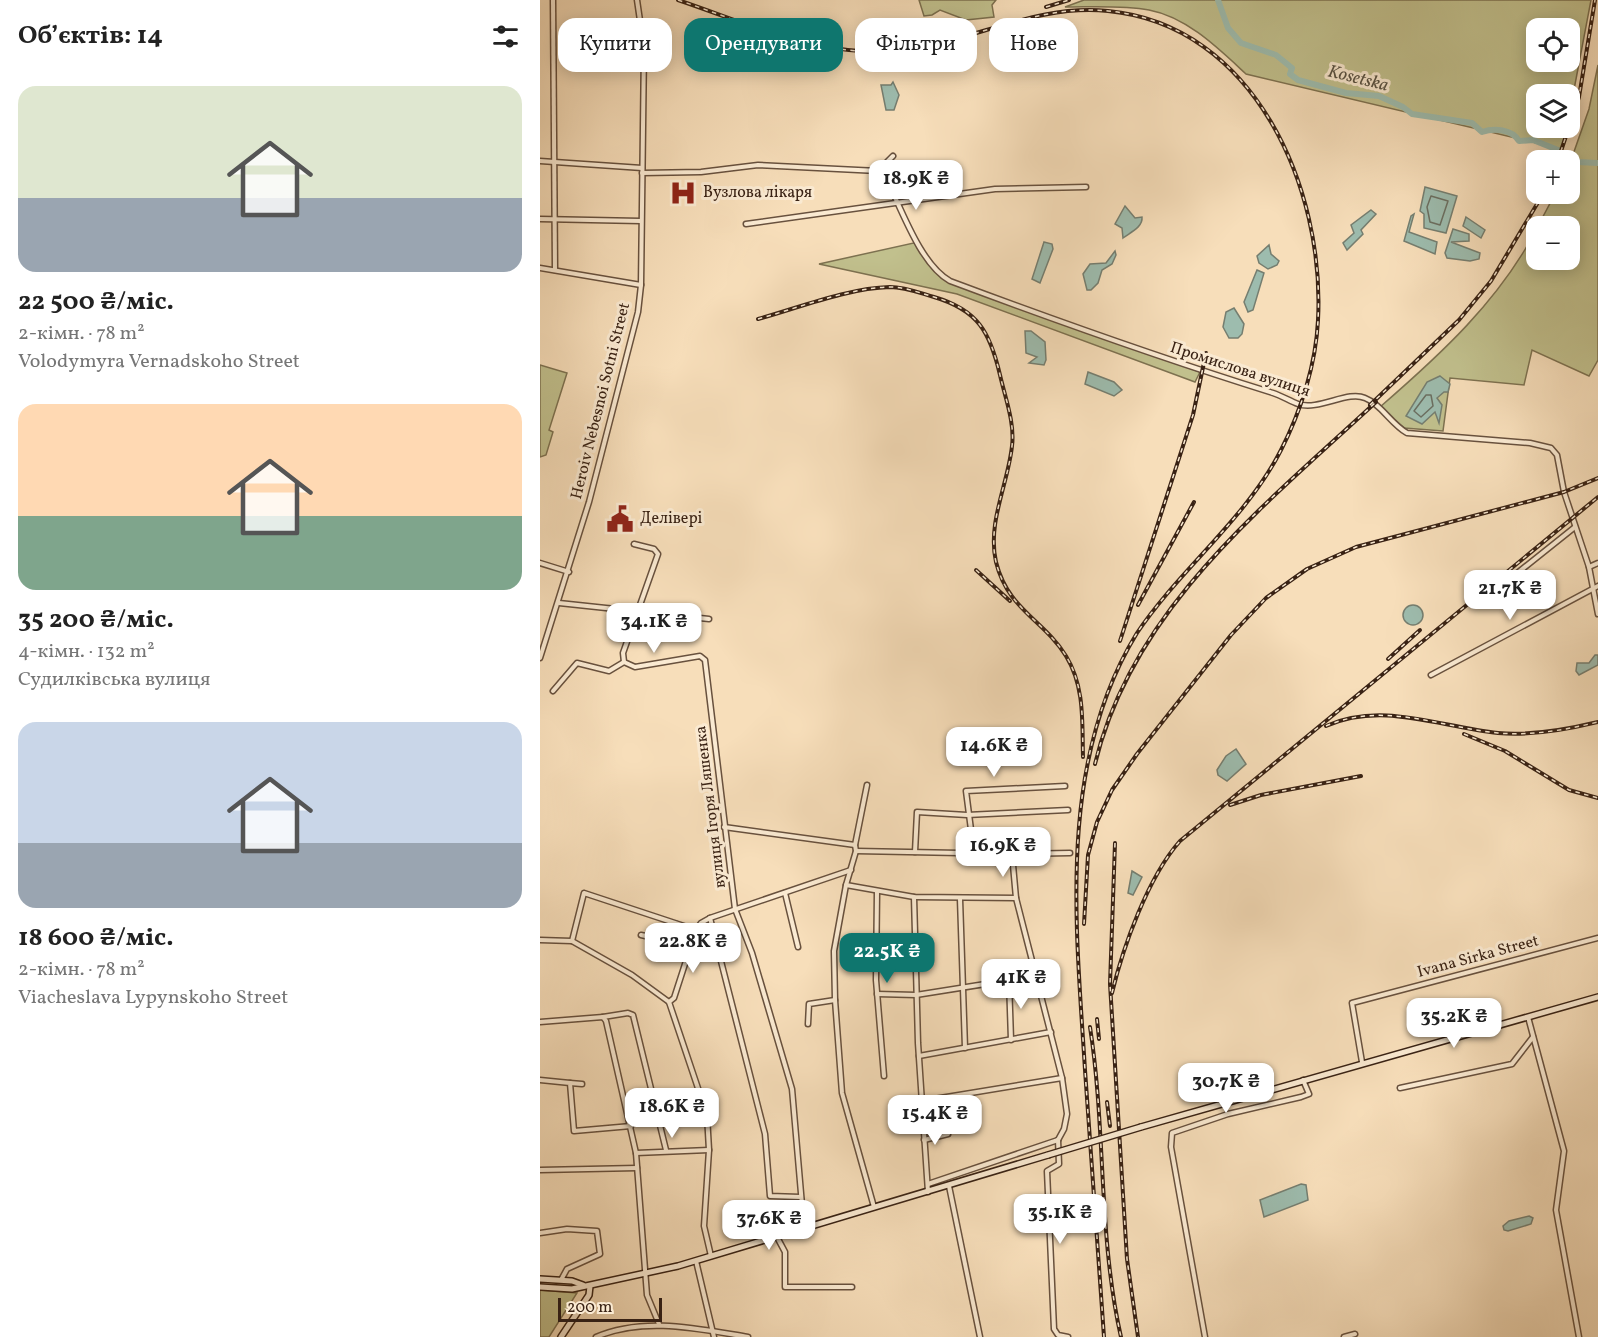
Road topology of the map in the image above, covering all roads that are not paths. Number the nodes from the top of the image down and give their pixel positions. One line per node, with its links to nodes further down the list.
1 (553, 0): 6 (street)
2 (632, 0): 3 (street)
3 (638, 2): 8 (street, Heroiv Nebesnoi Sotni Street)
4 (893, 156): 7 (street)
5 (540, 161): 6 (street)
6 (555, 162): 8 (street); 12 (street)
7 (882, 170): 8 (street); 10 (street, Промислова вулиця)
8 (642, 171): 13 (street, Heroiv Nebesnoi Sotni Street)
9 (1086, 187): 10 (street)
10 (898, 203): 14 (street); 18 (street, Промислова вулиця)
11 (540, 219): 12 (street)
12 (555, 220): 13 (street); 16 (street)
13 (641, 221): 17 (street, Heroiv Nebesnoi Sotni Street)
14 (746, 224)
15 (540, 268): 16 (street)
16 (555, 270): 17 (street)
17 (641, 285): 23 (street, Heroiv Nebesnoi Sotni Street)
18 (1575, 527): 22 (street, Промислова вулиця); 25 (street)
19 (634, 544): 27 (street)
20 (540, 563): 23 (street)
21 (1598, 563): 22 (street)
22 (1589, 567): 24 (street, Промислова вулиця)
23 (569, 572): 26 (street, Heroiv Nebesnoi Sotni Street)
24 (1596, 587): 28 (street, Промислова вулиця); 32 (street)
25 (1486, 598)
26 (559, 603): 27 (street); 30 (street, Heroiv Nebesnoi Sotni Street)
27 (637, 612): 29 (street); 31 (street)
28 (1598, 614)
29 (709, 619)
30 (540, 658)
31 (624, 662): 33 (street); 38 (street, вулиця Ігоря Ляшенка)
32 (1431, 675)
33 (553, 691)
34 (867, 785): 39 (street)
35 (1065, 786): 37 (street)
36 (1068, 810): 37 (street)
37 (967, 815): 41 (street); 42 (street)
38 (724, 827): 39 (street); 52 (street, вулиця Ігоря Ляшенка)
39 (855, 845): 40 (street)
40 (856, 851): 41 (street); 45 (street)
41 (915, 852): 42 (street)
42 (974, 853): 44 (street)
43 (1070, 853): 44 (street)
44 (1011, 854): 50 (street)
45 (851, 869): 46 (street); 48 (street)
46 (846, 885): 47 (street); 67 (street)
47 (877, 892): 49 (street); 64 (street)
48 (785, 893): 52 (street); 60 (street)
49 (914, 897): 51 (street); 65 (street)
50 (1016, 898): 51 (street); 61 (street)
51 (960, 899): 63 (street)
52 (735, 909): 53 (street); 99 (street, вулиця Ігоря Ляшенка)
53 (710, 918): 55 (street); 99 (street)
54 (676, 924): 55 (street); 56 (street); 59 (street)
55 (696, 930): 68 (street)
56 (641, 935)
57 (1598, 938): 78 (street, Ivana Sirka Street)
58 (540, 940): 59 (street)
59 (572, 941): 68 (street)
60 (798, 947)
61 (1036, 976): 62 (street); 73 (street)
62 (1009, 980): 63 (street); 75 (street)
63 (963, 987): 65 (street); 76 (street)
64 (877, 994): 65 (street); 79 (street)
65 (916, 995): 77 (street)
66 (1598, 997): 70 (main road)
67 (835, 1000): 72 (street); 100 (street)
68 (669, 1002): 92 (street)
69 (603, 1017): 71 (street); 87 (street); 91 (street)
70 (1528, 1017): 74 (street); 78 (main road)
71 (540, 1022)
72 (808, 1024)
73 (1051, 1032): 75 (street); 80 (street)
74 (1534, 1036): 85 (street); 123 (street)
75 (1011, 1040): 76 (street)
76 (965, 1048): 77 (street)
77 (919, 1056): 86 (street)
78 (1362, 1062): 81 (main road)
79 (884, 1076)
80 (1062, 1078): 86 (street); 90 (street)
81 (1303, 1079): 97 (main road, bridge); 121 (street)
82 (540, 1080): 83 (street)
83 (570, 1083): 84 (street); 87 (street)
84 (582, 1084)
85 (1400, 1088)
86 (922, 1101): 89 (street)
87 (632, 1126): 93 (street)
88 (948, 1134): 89 (street)
89 (924, 1140): 96 (street)
90 (1058, 1140): 96 (street); 120 (street)
91 (666, 1150): 92 (street); 93 (street)
92 (709, 1150): 104 (street)
93 (636, 1153): 94 (street)
94 (637, 1168): 95 (street); 106 (street)
95 (540, 1170)
96 (928, 1184): 98 (street)
97 (949, 1186): 98 (main road); 119 (street)
98 (928, 1192): 100 (main road)
99 (800, 1197): 101 (street, вулиця Ігоря Ляшенка)
100 (874, 1208): 101 (main road)
101 (804, 1229): 103 (main road)
102 (540, 1233): 108 (street)
103 (777, 1237): 104 (main road); 111 (street)
104 (711, 1256): 105 (main road)
105 (696, 1261): 106 (main road); 113 (street)
106 (645, 1274): 109 (main road); 112 (street)
107 (540, 1279): 108 (main road)
108 (561, 1281): 109 (main road)
109 (587, 1286): 110 (main road); 115 (main road)
110 (540, 1287)
111 (852, 1287)
112 (659, 1324): 113 (street); 116 (street)
113 (713, 1331): 117 (street); 118 (street)
114 (1355, 1334): 122 (street)
115 (561, 1337)
116 (596, 1337)
117 (714, 1337)
118 (748, 1337)
119 (980, 1337)
120 (1068, 1337)
121 (1205, 1337)
122 (1344, 1337)
123 (1579, 1337)

